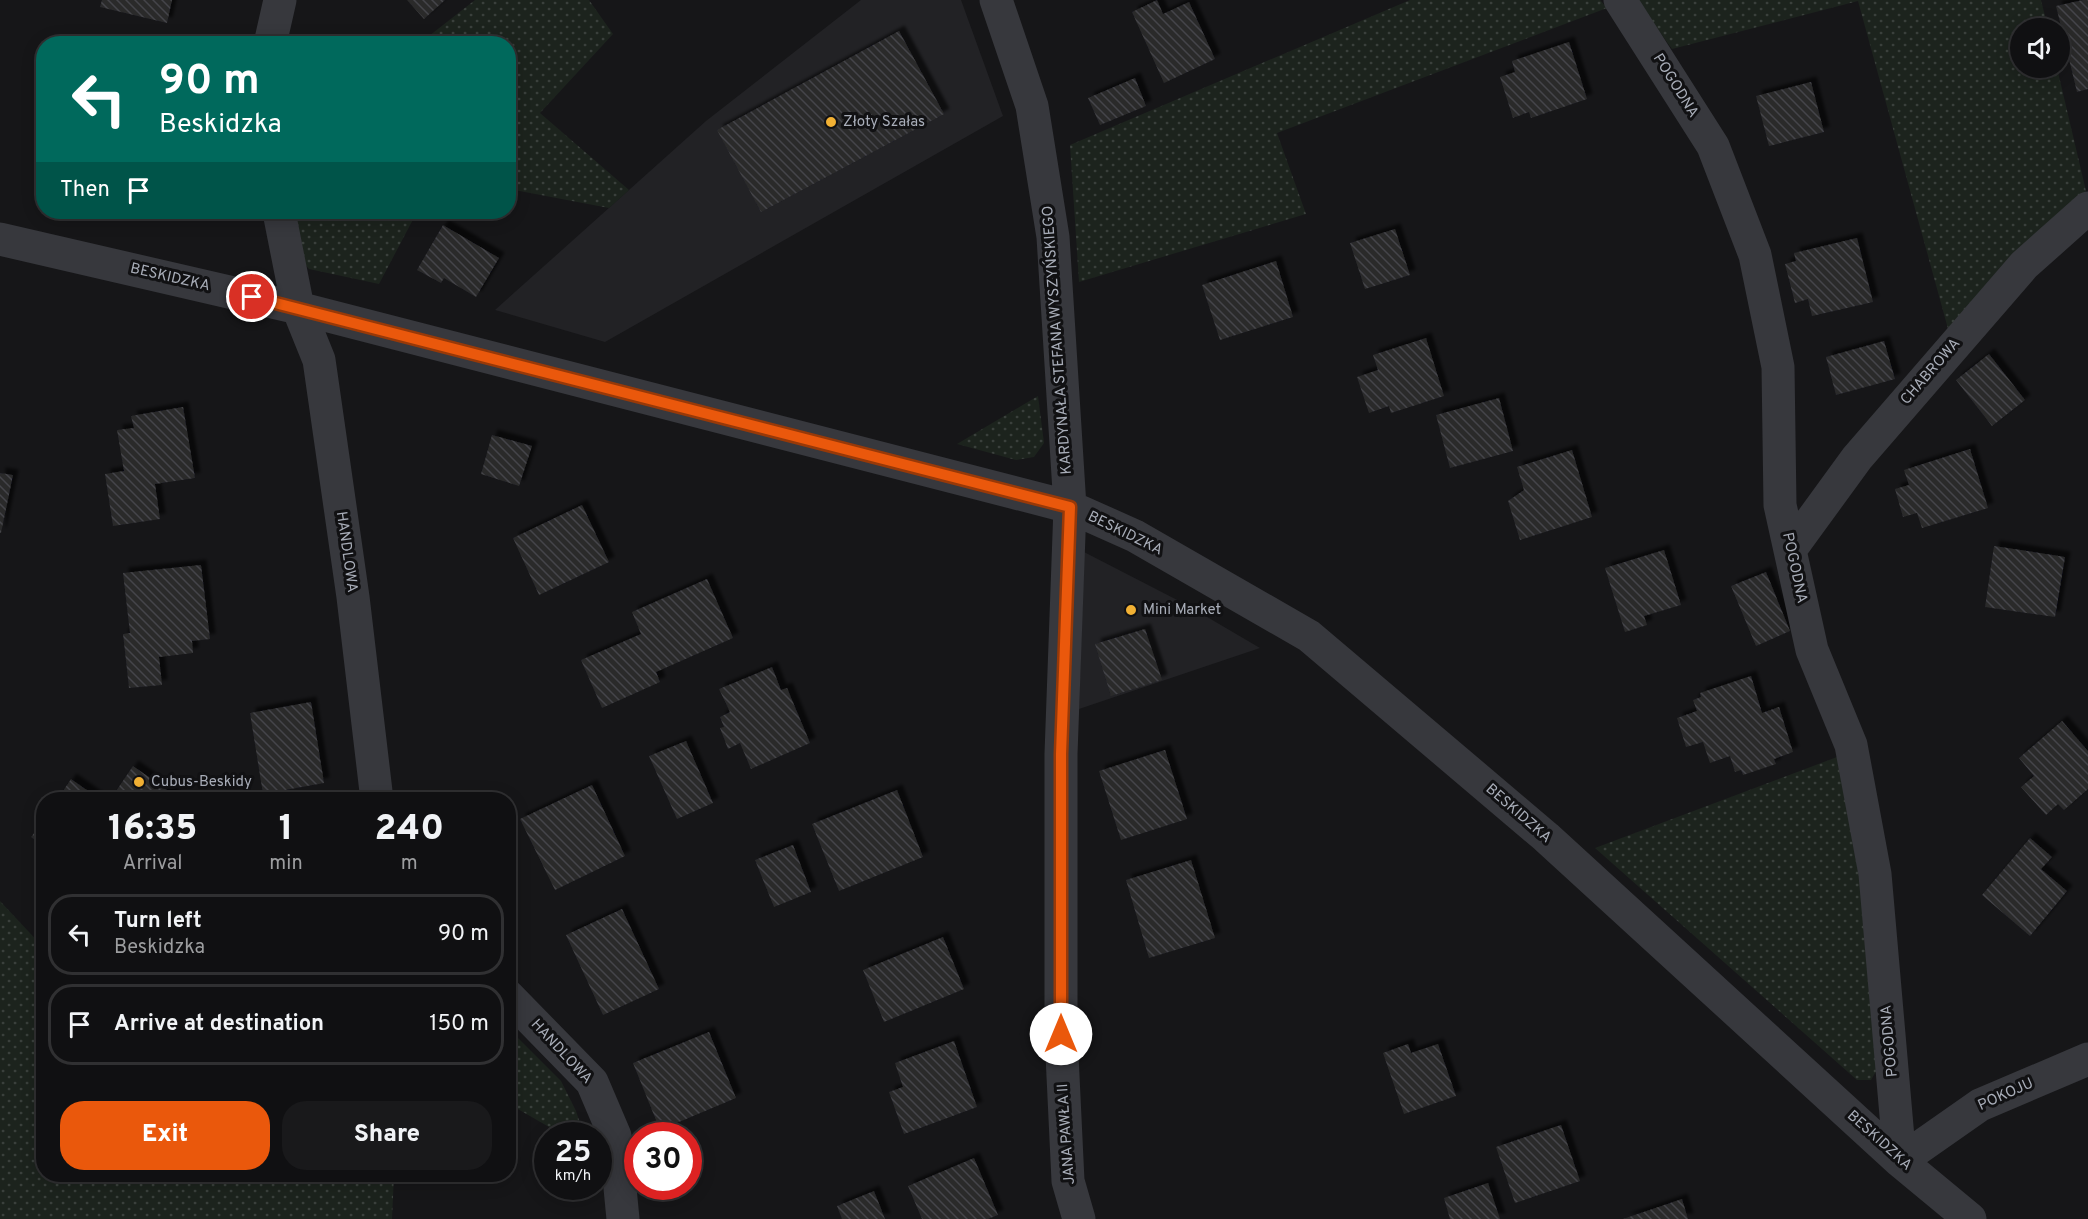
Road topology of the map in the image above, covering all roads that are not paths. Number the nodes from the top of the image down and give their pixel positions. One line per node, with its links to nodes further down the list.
1 (280, 0): 4 (street)
2 (996, 0): 9 (street, KARDYNAŁA STEFANA WYSZYŃSKIEGO)
3 (1620, 0): 10 (street, POGODNA)
4 (272, 36)
5 (2088, 208): 10 (street, CHABROWA)
6 (280, 219): 8 (street, HANDLOWA)
7 (0, 239): 8 (street, BESKIDZKA)
8 (298, 308): 9 (street, BESKIDZKA); 11 (street, HANDLOWA)
9 (1070, 507): 14 (street, BESKIDZKA); 16 (street, JANA PAWŁA II)
10 (1790, 550): 14 (street, POGODNA)
11 (375, 792)
12 (516, 1004): 15 (street, HANDLOWA)
13 (2088, 1059): 14 (street, POKOJU)
14 (1900, 1161): 17 (street, BESKIDZKA)
15 (623, 1219)
16 (1079, 1219)
17 (1970, 1219)

